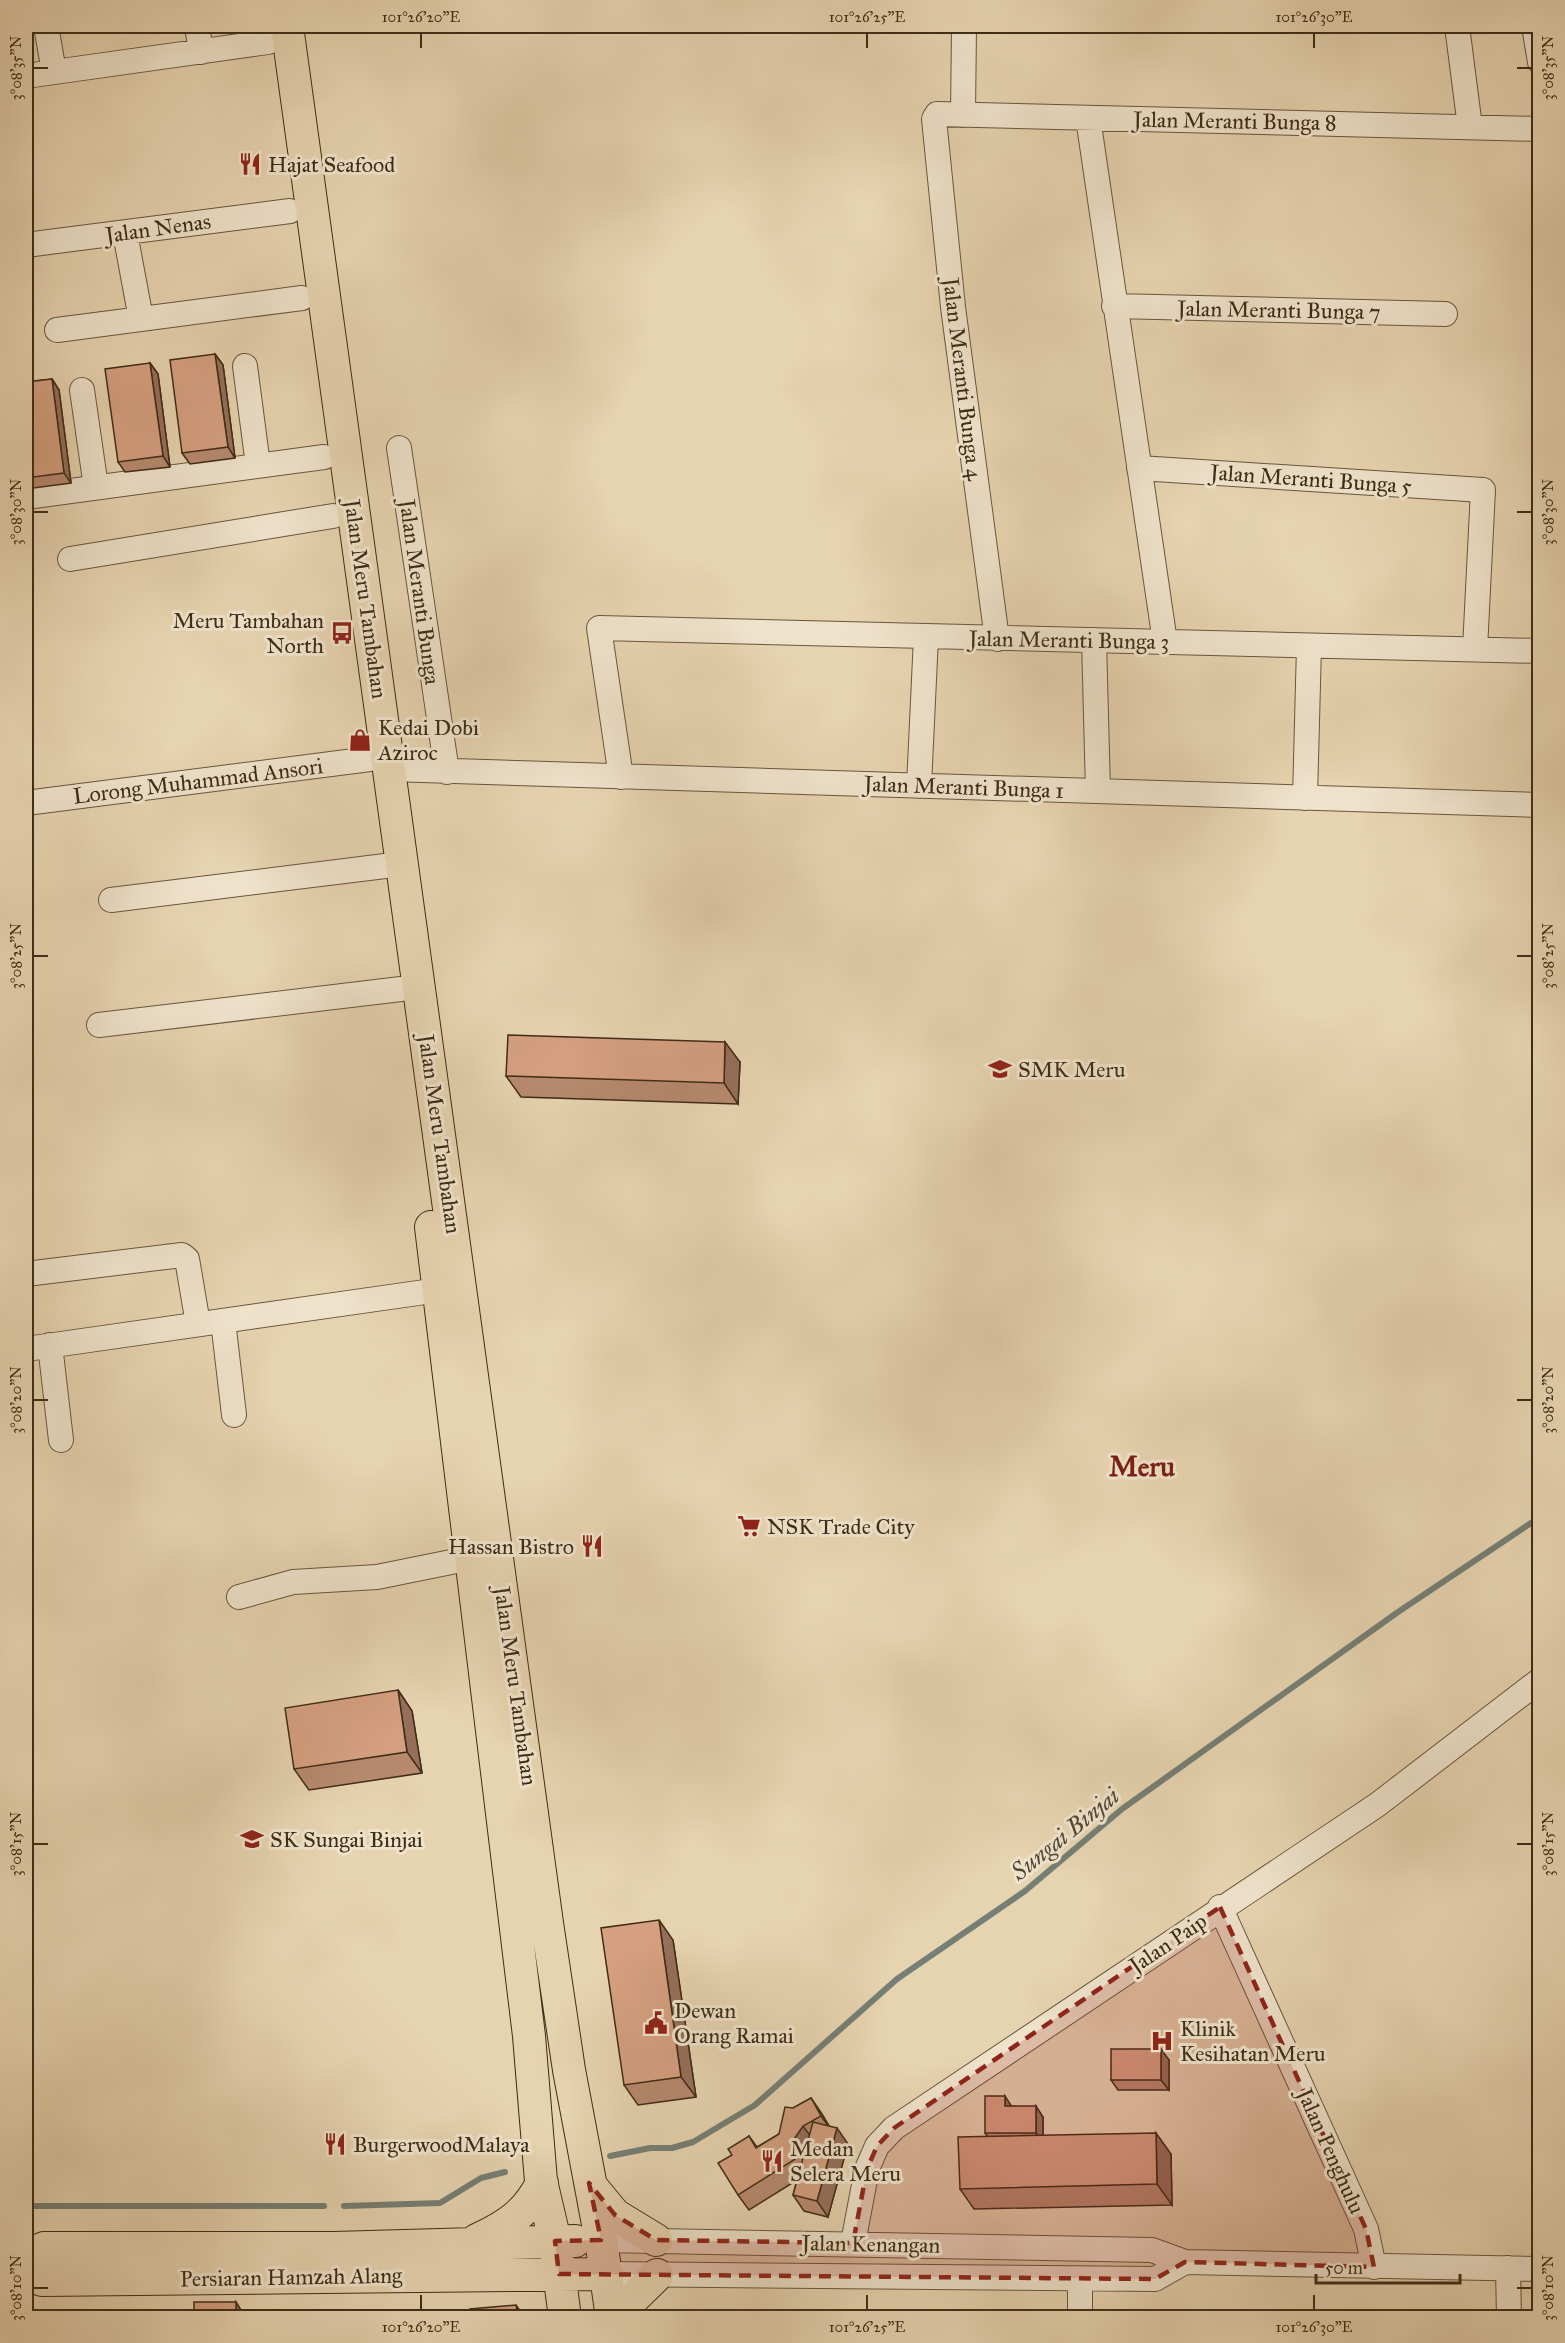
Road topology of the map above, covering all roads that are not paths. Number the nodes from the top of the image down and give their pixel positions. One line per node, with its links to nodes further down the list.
1 (46, 26): 9 (street)
2 (197, 26): 7 (street)
3 (964, 26): 11 (street)
4 (1457, 26): 14 (street)
5 (1534, 26): 8 (street)
6 (273, 31): 7 (street); 16 (main road, Jalan Meru Tambahan); 41 (main road, Jalan Meru Tambahan)
7 (201, 52): 9 (street)
8 (1539, 62)
9 (54, 72): 10 (street)
10 (26, 76)
11 (963, 115): 12 (street, Jalan Meranti Bunga 8); 13 (street, Jalan Meranti Bunga 8)
12 (1088, 118): 14 (street, Jalan Meranti Bunga 8); 20 (street)
13 (934, 119): 35 (street, Jalan Meranti Bunga 4)
14 (1470, 127): 15 (street, Jalan Meranti Bunga 8)
15 (1539, 129)
16 (290, 211): 17 (street, Jalan Nenas); 19 (main road, Jalan Meru Tambahan)
17 (125, 233): 18 (street, Jalan Nenas); 22 (street)
18 (26, 245)
19 (303, 298): 22 (street); 27 (main road, Jalan Meru Tambahan)
20 (1114, 306): 21 (street, Jalan Meranti Bunga 7); 29 (street)
21 (1444, 314)
22 (141, 319): 23 (street)
23 (57, 330)
24 (245, 366): 28 (street)
25 (82, 390): 30 (street)
26 (399, 448): 42 (street, Jalan Meranti Bunga)
27 (324, 457): 28 (street); 32 (main road, Jalan Meru Tambahan)
28 (258, 465): 30 (street)
29 (1139, 468): 37 (street); 39 (street, Jalan Meranti Bunga 5)
30 (96, 487): 31 (street)
31 (26, 497)
32 (333, 516): 33 (street); 41 (main road, Jalan Meru Tambahan)
33 (70, 559)
34 (926, 637): 35 (street, Jalan Meranti Bunga 3); 43 (street, Jalan Meranti Bunga 3); 44 (street)
35 (997, 639): 36 (street, Jalan Meranti Bunga 3)
36 (1094, 640): 37 (street, Jalan Meranti Bunga 3); 45 (street)
37 (1165, 642): 38 (street, Jalan Meranti Bunga 3)
38 (1309, 646): 39 (street, Jalan Meranti Bunga 3); 46 (street)
39 (1475, 650): 40 (street, Jalan Meranti Bunga 3)
40 (1539, 651)
41 (380, 764): 42 (street, Jalan Meranti Bunga 1); 47 (street, Lorong Muhammad Ansori); 49 (main road, Jalan Meru Tambahan); 65 (main road, Jalan Meru Tambahan)
42 (447, 772): 43 (street, Jalan Meranti Bunga 1)
43 (621, 777): 44 (street, Jalan Meranti Bunga 1)
44 (919, 786): 45 (street, Jalan Meranti Bunga 1)
45 (1098, 792): 46 (street, Jalan Meranti Bunga 1)
46 (1305, 798): 48 (street, Jalan Meranti Bunga 1)
47 (26, 803)
48 (1539, 805)
49 (385, 866): 50 (street); 51 (main road, Jalan Meru Tambahan)
50 (111, 900)
51 (401, 989): 52 (street); 54 (main road, Jalan Meru Tambahan)
52 (99, 1025)
53 (26, 1274): 56 (street)
54 (439, 1290): 55 (street); 61 (main road, Jalan Meru Tambahan)
55 (223, 1321): 56 (street); 59 (street)
56 (198, 1324): 57 (street)
57 (50, 1345): 58 (street); 60 (street)
58 (26, 1349)
59 (234, 1415)
60 (61, 1440)
61 (471, 1558): 62 (street); 66 (main road, Jalan Meru Tambahan)
62 (238, 1597)
63 (1539, 1680): 64 (street, Jalan Paip)
64 (1220, 1908): 70 (street, Jalan Paip); 74 (street, Jalan Penghulu)
65 (589, 2181): 67 (main road, Jalan Meru Tambahan); 68 (main road)
66 (541, 2182): 69 (main road, Jalan Meru Tambahan); 71 (main road)
67 (601, 2240): 68 (street, Jalan Kenangan); 69 (main road, Jalan Kenangan); 79 (main road, Jalan Meru Tambahan)
68 (656, 2240): 70 (street, Jalan Kenangan)
69 (555, 2241): 71 (main road, Persiaran Hamzah Alang); 78 (main road, Jalan Meru Tambahan)
70 (853, 2243): 73 (street, Jalan Kenangan)
71 (465, 2246): 72 (main road, Persiaran Hamzah Alang)
72 (26, 2256)
73 (1185, 2262): 74 (street, Jalan Kenangan); 82 (street, Jalan Kenangan)
74 (1374, 2267): 75 (street, Jalan Kenangan)
75 (1508, 2268): 76 (street, Jalan Kenangan); 87 (street)
76 (1539, 2268)
77 (26, 2272): 80 (main road, Persiaran Hamzah Alang)
78 (559, 2274): 79 (main road, Jalan Kenangan); 80 (main road, Persiaran Hamzah Alang); 84 (main road, Jalan Meru Tambahan)
79 (607, 2274): 81 (street, Jalan Kenangan); 85 (main road, Jalan Meru Tambahan)
80 (501, 2275): 83 (main road)
81 (657, 2275): 82 (street, Jalan Kenangan); 85 (main road)
82 (1080, 2279): 86 (street)
83 (557, 2318)
84 (565, 2318)
85 (612, 2318)
86 (1080, 2318)
87 (1509, 2318)

